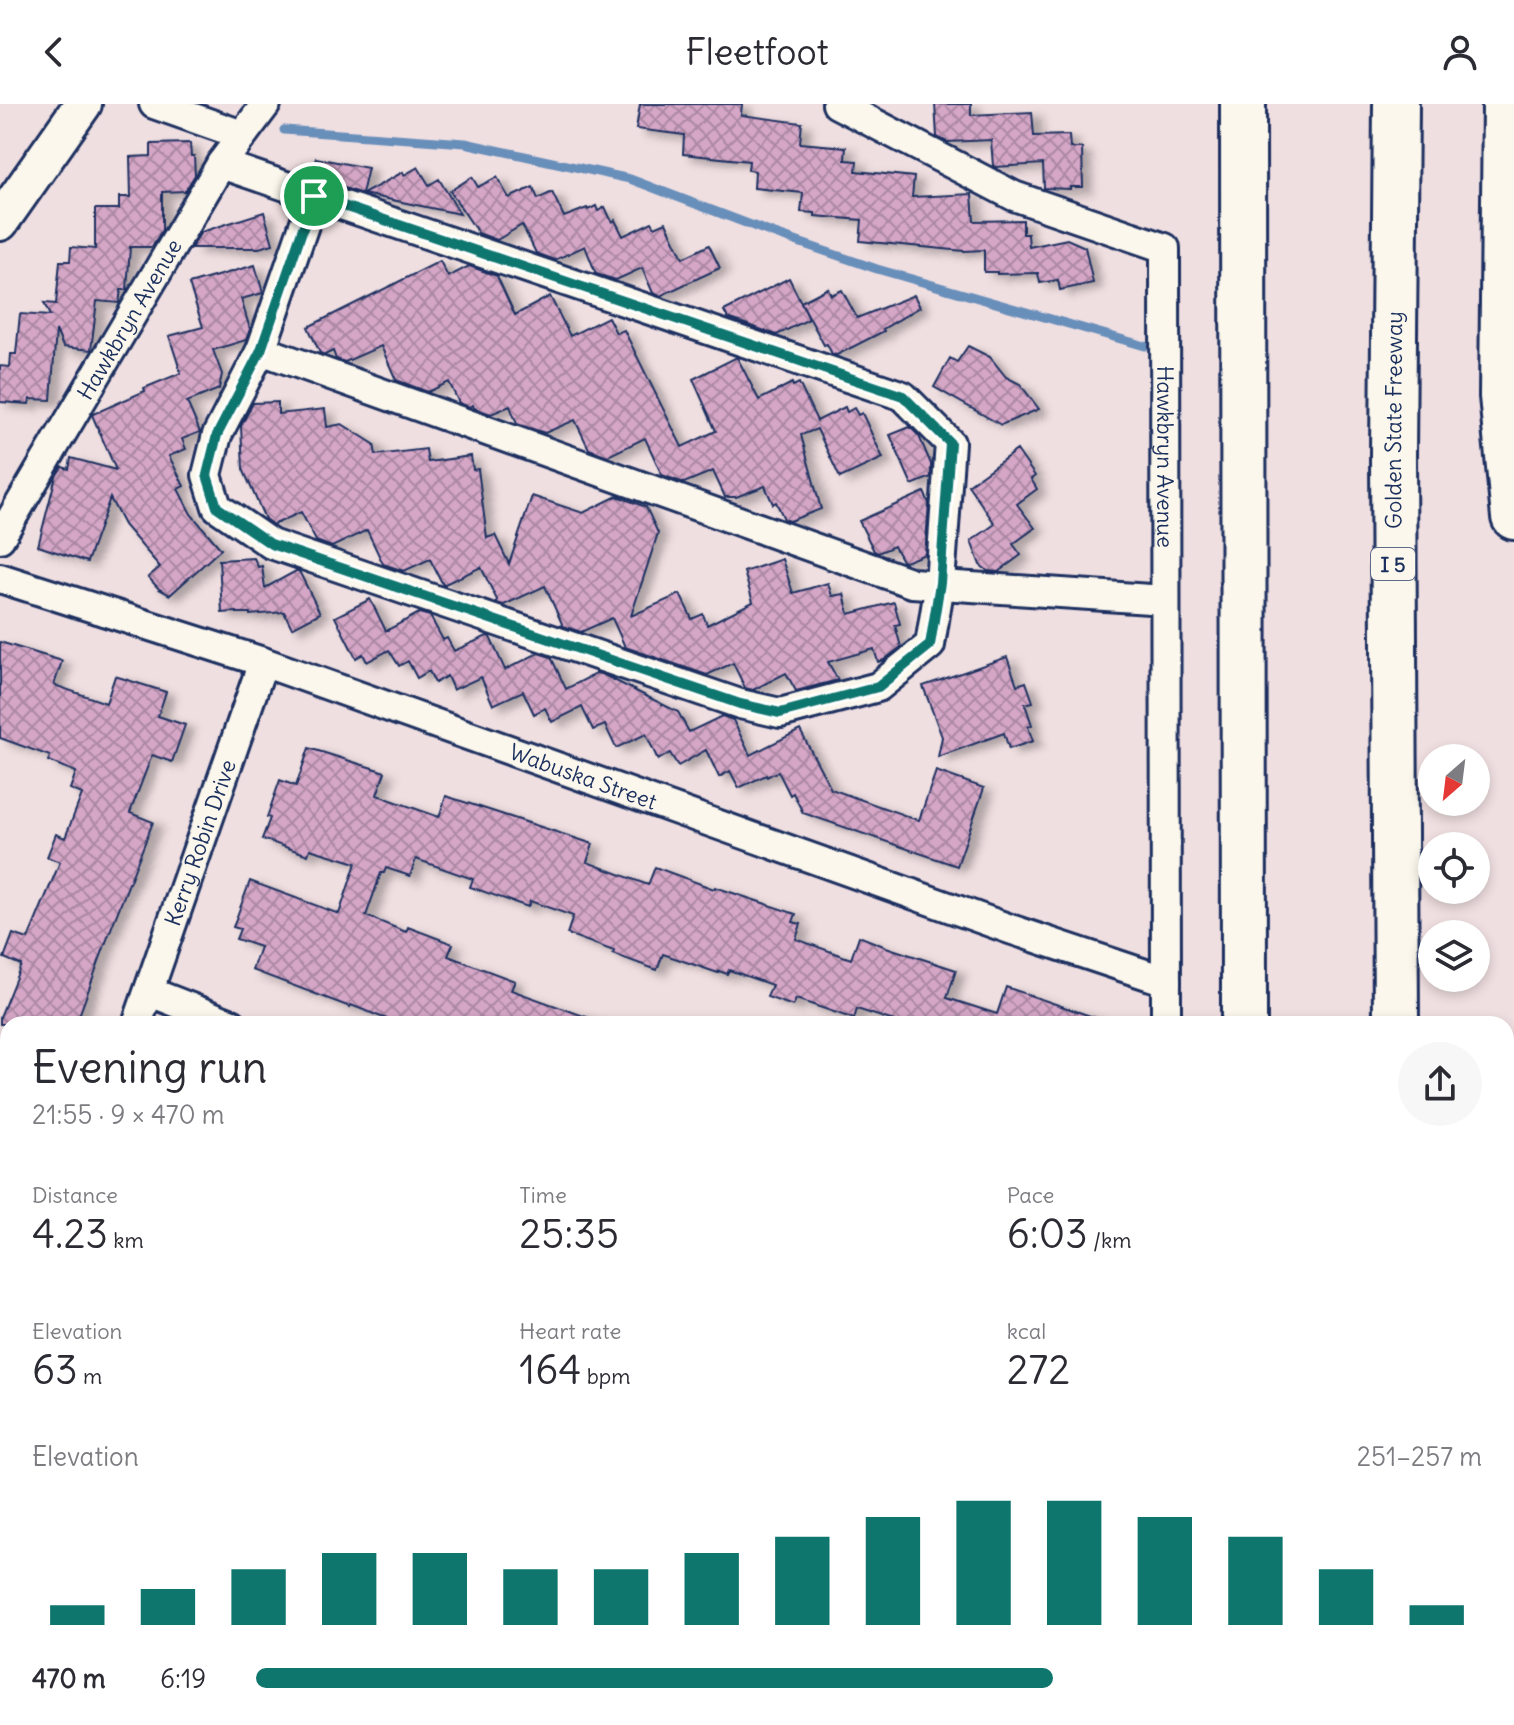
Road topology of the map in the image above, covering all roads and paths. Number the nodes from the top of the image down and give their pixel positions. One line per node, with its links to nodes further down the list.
1 (83, 104): 11 (street)
2 (154, 104): 8 (street)
3 (266, 104): 8 (street, Hawkbryn Avenue)
4 (837, 104): 17 (street, Hawkbryn Avenue)
5 (1243, 104): 24 (main road)
6 (1396, 104): 25 (main road, Golden State Freeway / I 5)
7 (1505, 104): 13 (main road)
8 (242, 135): 9 (street, Hawkbryn Avenue)
9 (221, 164): 10 (street); 14 (street, Hawkbryn Avenue)
10 (314, 196): 12 (street); 16 (street)
11 (0, 222)
12 (261, 350): 16 (street); 16 (street)
13 (1514, 517)
14 (0, 538)
15 (0, 578): 18 (street, Wabuska Street)
16 (940, 583): 17 (street)
17 (1165, 600): 19 (street, Hawkbryn Avenue)
18 (263, 662): 19 (street, Wabuska Street); 20 (street, Kerry Robin Drive)
19 (1166, 981): 23 (street, Hawkbryn Avenue)
20 (150, 992): 21 (street, Kerry Robin Drive); 22 (street)
21 (140, 1016)
22 (212, 1016)
23 (1166, 1016)
24 (1244, 1016)
25 (1396, 1016)

